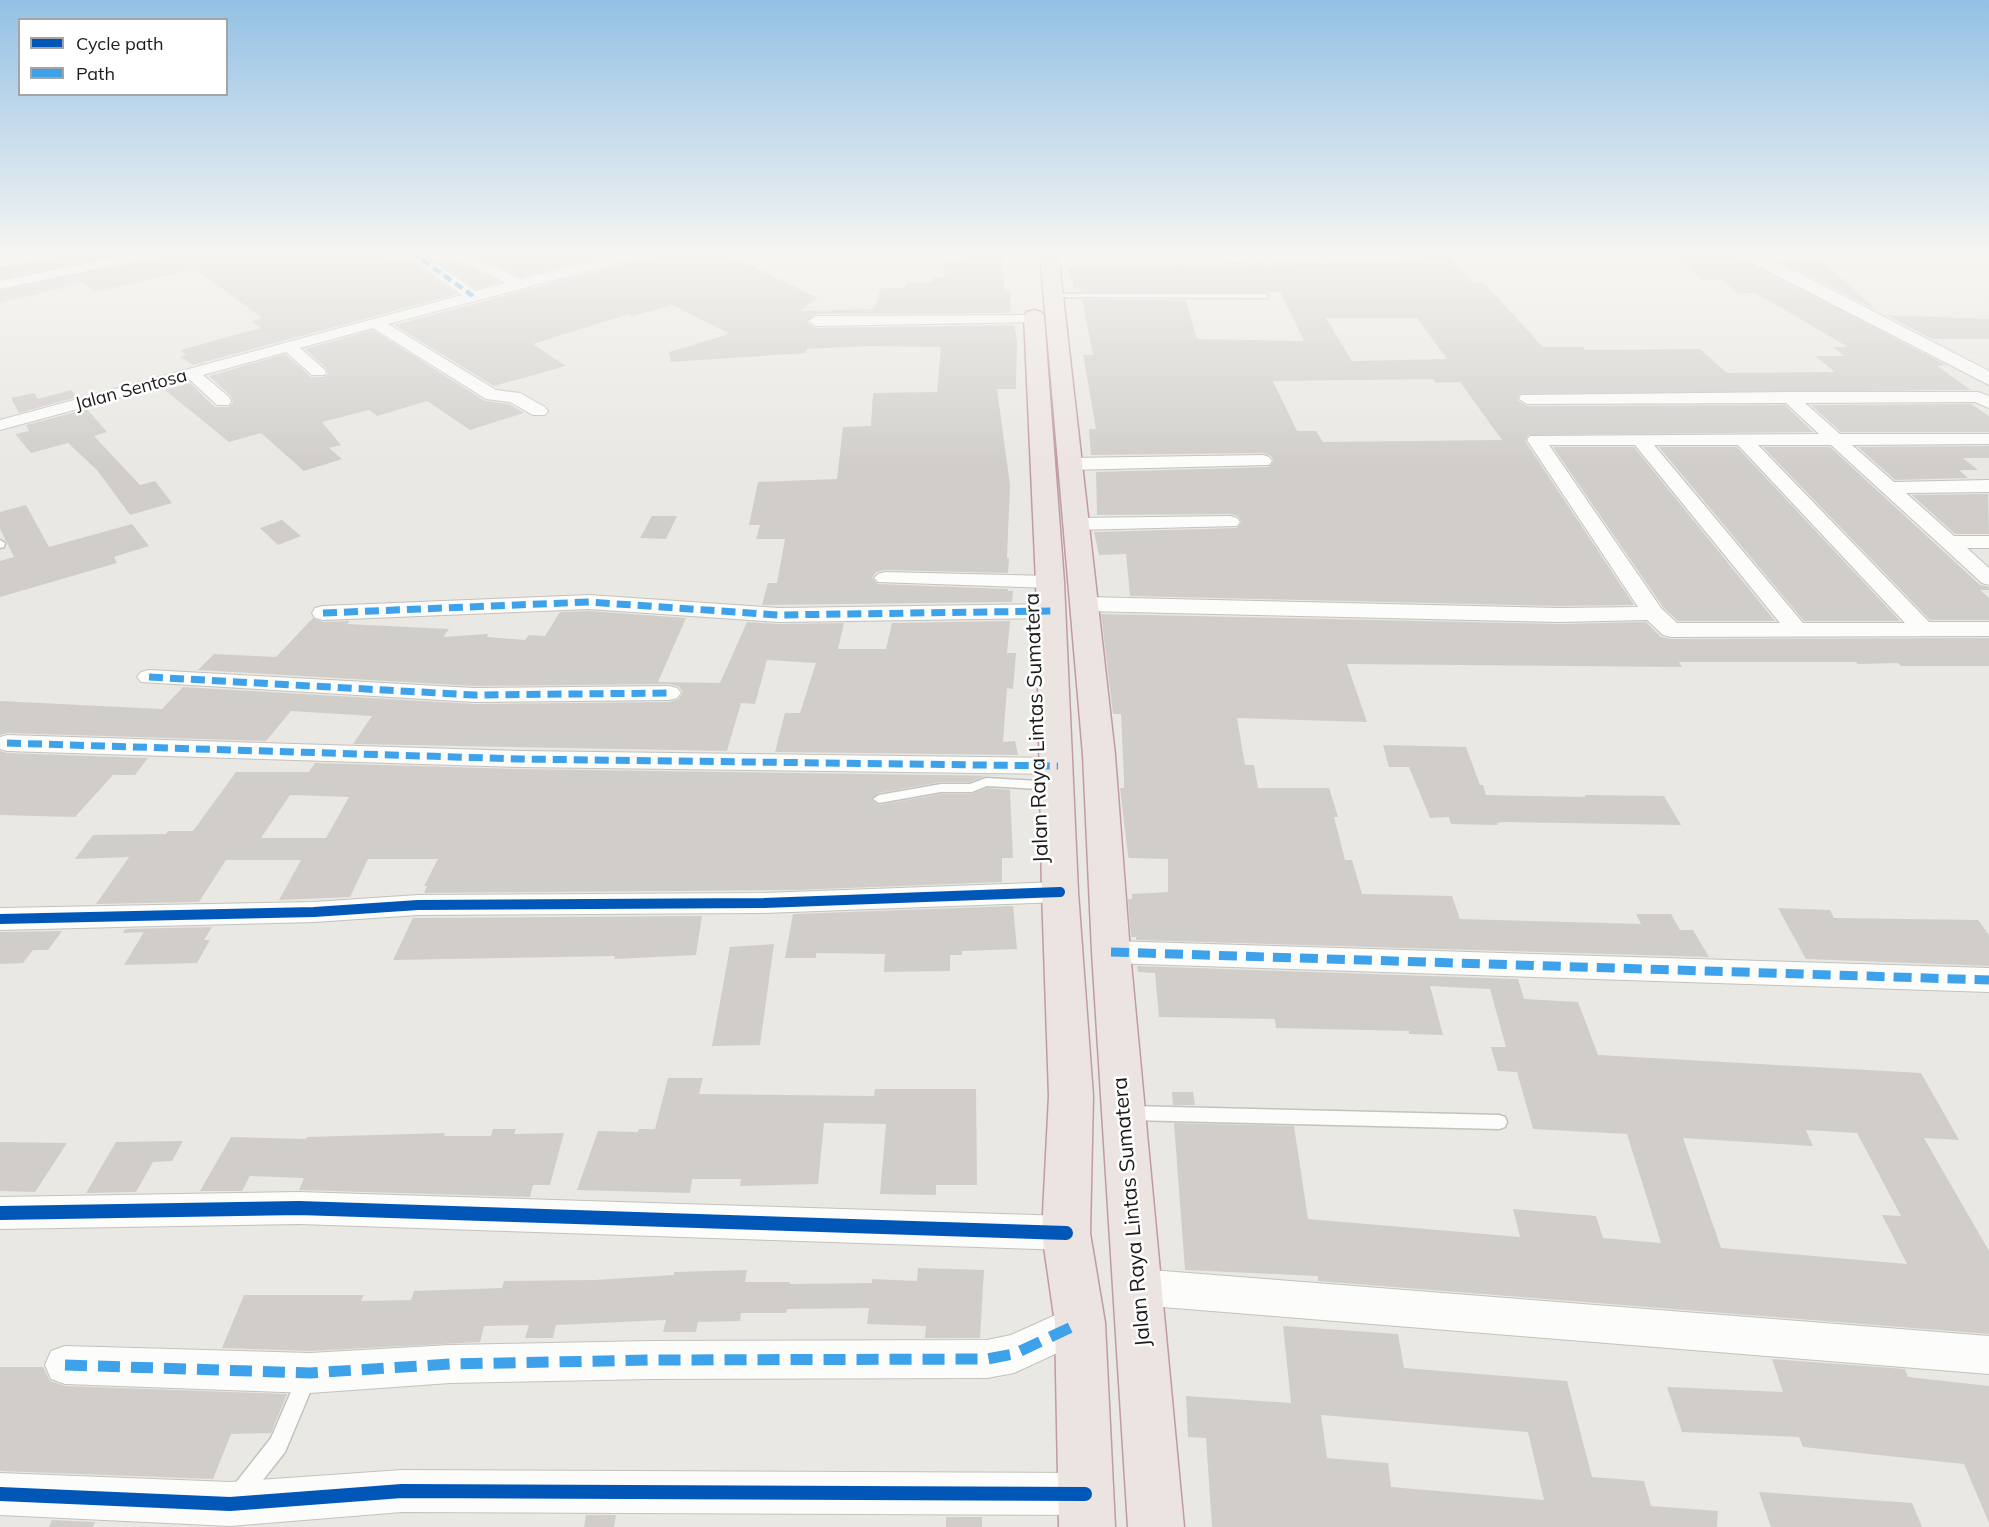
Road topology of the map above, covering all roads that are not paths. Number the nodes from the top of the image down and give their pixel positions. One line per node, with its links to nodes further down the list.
1 (371, 323): 6 (street, Jalan Sentosa)
2 (378, 323): 13 (street)
3 (1046, 323): 30 (highway, Jalan Raya Lintas Sumatera)
4 (1050, 323): 21 (highway, Jalan Raya Lintas Sumatera)
5 (1882, 323): 9 (street)
6 (288, 346): 7 (street); 8 (street, Jalan Sentosa)
7 (318, 372)
8 (192, 373): 11 (street); 14 (street, Jalan Sentosa)
9 (1989, 379)
10 (1790, 397): 12 (street); 15 (street); 16 (street)
11 (223, 401)
12 (1989, 403)
13 (539, 411)
14 (0, 425)
15 (1547, 426): 19 (street); 31 (street)
16 (1835, 438): 17 (street); 18 (street); 23 (street)
17 (1743, 439): 19 (street); 33 (street)
18 (1989, 439)
19 (1638, 440): 35 (street)
20 (1263, 462): 21 (street)
21 (1070, 464): 25 (highway, Jalan Raya Lintas Sumatera)
22 (1989, 486): 23 (street)
23 (1890, 488): 26 (street)
24 (1230, 522): 25 (street)
25 (1076, 524): 30 (highway, Jalan Raya Lintas Sumatera)
26 (1947, 542): 27 (street); 29 (street)
27 (1989, 542)
28 (885, 578): 30 (street)
29 (1989, 579)
30 (1062, 599): 31 (street); 32 (street); 39 (highway, Jalan Raya Lintas Sumatera); 43 (highway, Jalan Raya Lintas Sumatera)
31 (1649, 606): 35 (street)
32 (323, 614)
33 (1922, 628): 34 (street); 35 (street)
34 (1989, 629)
35 (1797, 630)
36 (149, 677): 37 (street)
37 (669, 693)
38 (7, 743): 39 (street)
39 (1058, 776): 40 (lane); 41 (highway, Jalan Raya Lintas Sumatera)
40 (879, 799)
41 (1060, 892): 42 (street); 48 (highway, Jalan Raya Lintas Sumatera)
42 (0, 919)
43 (1111, 952): 44 (street); 45 (highway, Jalan Raya Lintas Sumatera)
44 (1989, 980)
45 (1123, 1113): 46 (lane); 49 (highway, Jalan Raya Lintas Sumatera)
46 (1499, 1122)
47 (0, 1213): 48 (street)
48 (1066, 1233): 50 (highway, Jalan Raya Lintas Sumatera)
49 (1138, 1287): 51 (street); 57 (highway, Jalan Raya Lintas Sumatera)
50 (1080, 1323): 53 (street); 56 (highway, Jalan Raya Lintas Sumatera)
51 (1989, 1355)
52 (65, 1365): 53 (street)
53 (310, 1373): 55 (lane)
54 (0, 1494): 55 (street)
55 (230, 1504): 56 (street)
56 (1086, 1511)
57 (1156, 1527)

